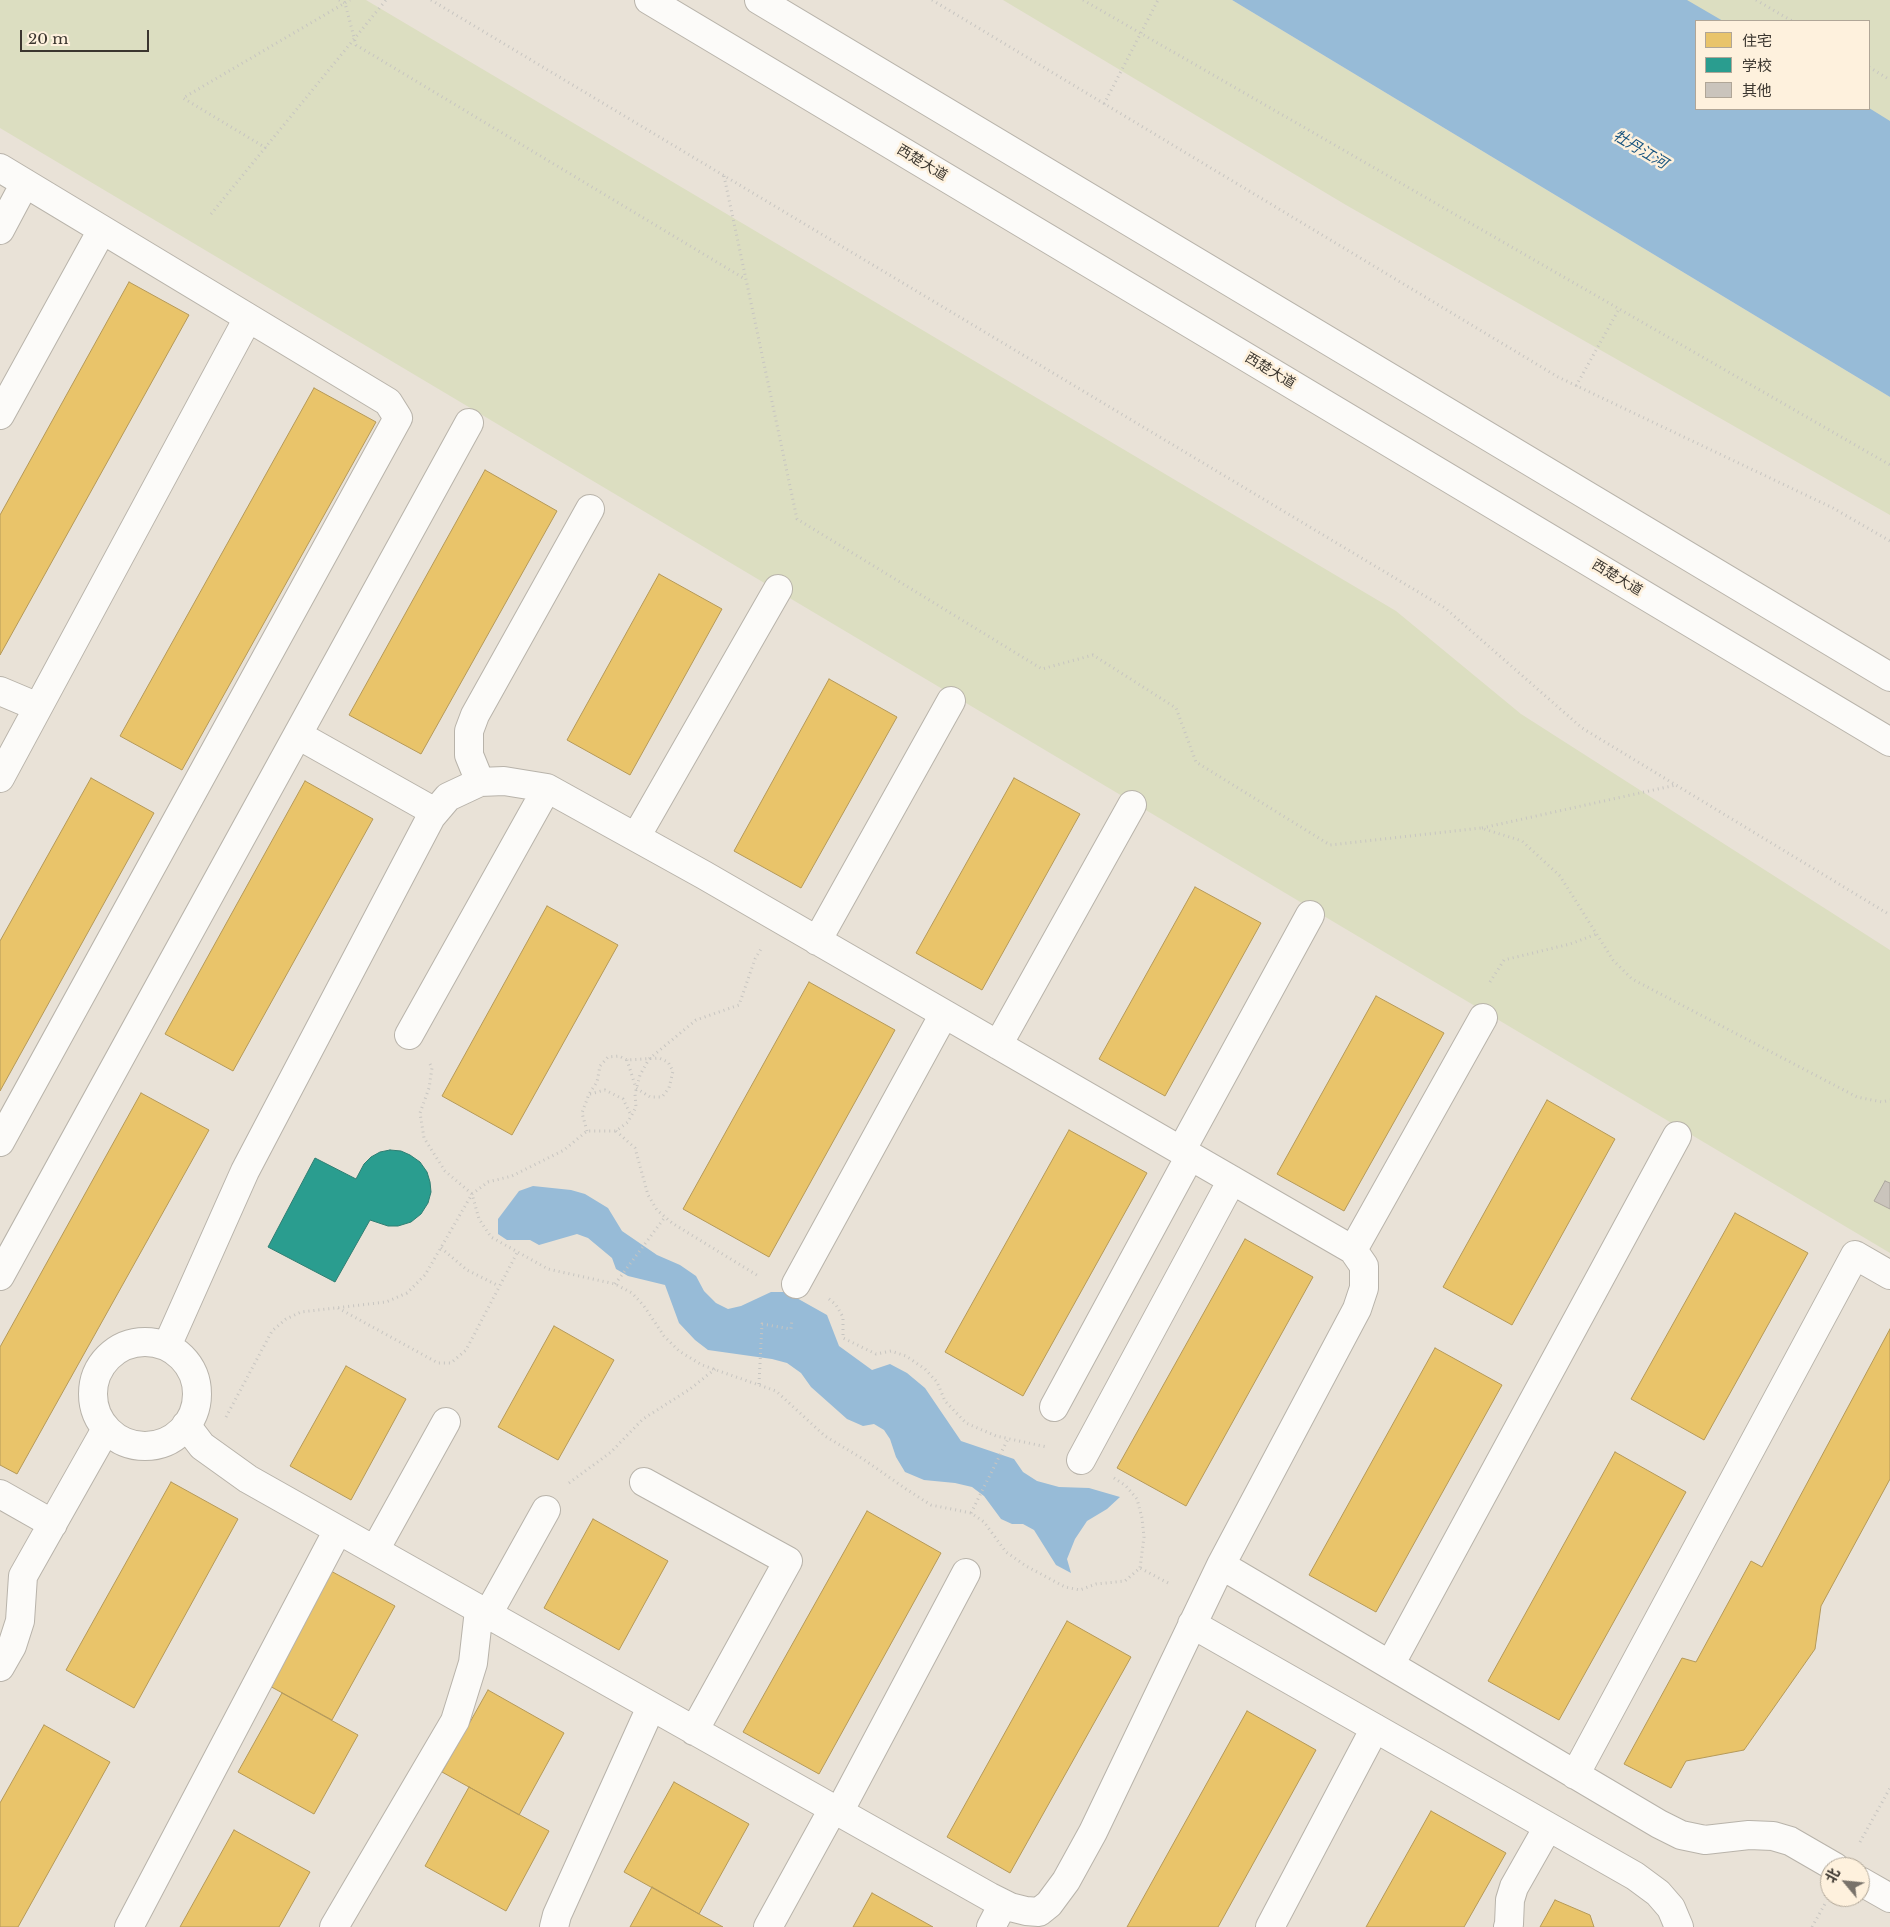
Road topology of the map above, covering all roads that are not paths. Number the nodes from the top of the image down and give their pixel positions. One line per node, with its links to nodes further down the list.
1 (649, 0): 17 (main road, 西楚大道)
2 (760, 0): 12 (main road)
3 (0, 168): 4 (main road)
4 (25, 183): 5 (main road); 6 (main road)
5 (0, 230)
6 (102, 230): 7 (main road); 8 (main road)
7 (248, 318): 15 (main road); 31 (main road)
8 (0, 415)
9 (469, 423): 16 (main road)
10 (590, 510): 19 (main road)
11 (778, 588): 23 (main road)
12 (1890, 676)
13 (0, 691): 15 (main road)
14 (951, 701): 25 (main road)
15 (38, 707): 18 (main road)
16 (298, 735): 22 (main road); 35 (main road)
17 (1890, 742)
18 (0, 778)
19 (480, 782): 20 (main road); 22 (main road)
20 (547, 788): 23 (main road); 28 (main road)
21 (1132, 805): 29 (main road)
22 (436, 812): 38 (main road)
23 (636, 837): 25 (main road)
24 (1310, 915): 32 (main road)
25 (817, 941): 26 (main road)
26 (944, 1014): 29 (main road); 37 (main road)
27 (1483, 1018): 34 (main road)
28 (409, 1035)
29 (998, 1045): 32 (main road)
30 (1677, 1136): 54 (main road)
31 (0, 1142)
32 (1186, 1154): 33 (main road); 39 (main road)
33 (1232, 1180): 34 (main road); 43 (main road)
34 (1353, 1250): 50 (main road)
35 (0, 1276)
36 (1890, 1276): 59 (main road)
37 (794, 1297)
38 (167, 1346): 41 (main road); 42 (main road)
39 (1054, 1407)
40 (446, 1422): 49 (main road)
41 (186, 1426): 42 (main road); 48 (main road)
42 (106, 1429): 47 (main road)
43 (1081, 1460)
44 (644, 1482): 58 (main road)
45 (0, 1494): 47 (main road)
46 (546, 1510): 52 (main road)
47 (53, 1524): 55 (main road)
48 (338, 1530): 49 (main road); 66 (main road)
49 (374, 1550): 52 (main road)
50 (1221, 1565): 53 (main road); 54 (main road)
51 (966, 1573): 60 (main road)
52 (484, 1612): 56 (main road); 67 (main road)
53 (1198, 1613): 57 (main road); 65 (main road)
54 (1390, 1665): 59 (main road)
55 (0, 1667)
56 (651, 1707): 58 (main road); 68 (main road)
57 (1374, 1728): 61 (main road); 70 (main road)
58 (694, 1731): 60 (main road)
59 (1575, 1775): 62 (main road)
60 (836, 1811): 65 (main road); 69 (main road)
61 (1548, 1827): 71 (main road); 72 (main road)
62 (1820, 1859)
63 (1870, 1887): 64 (main road)
64 (1890, 1898)
65 (997, 1916)
66 (129, 1927)
67 (334, 1927)
68 (554, 1927)
69 (768, 1927)
70 (1270, 1927)
71 (1508, 1927)
72 (1679, 1927)

